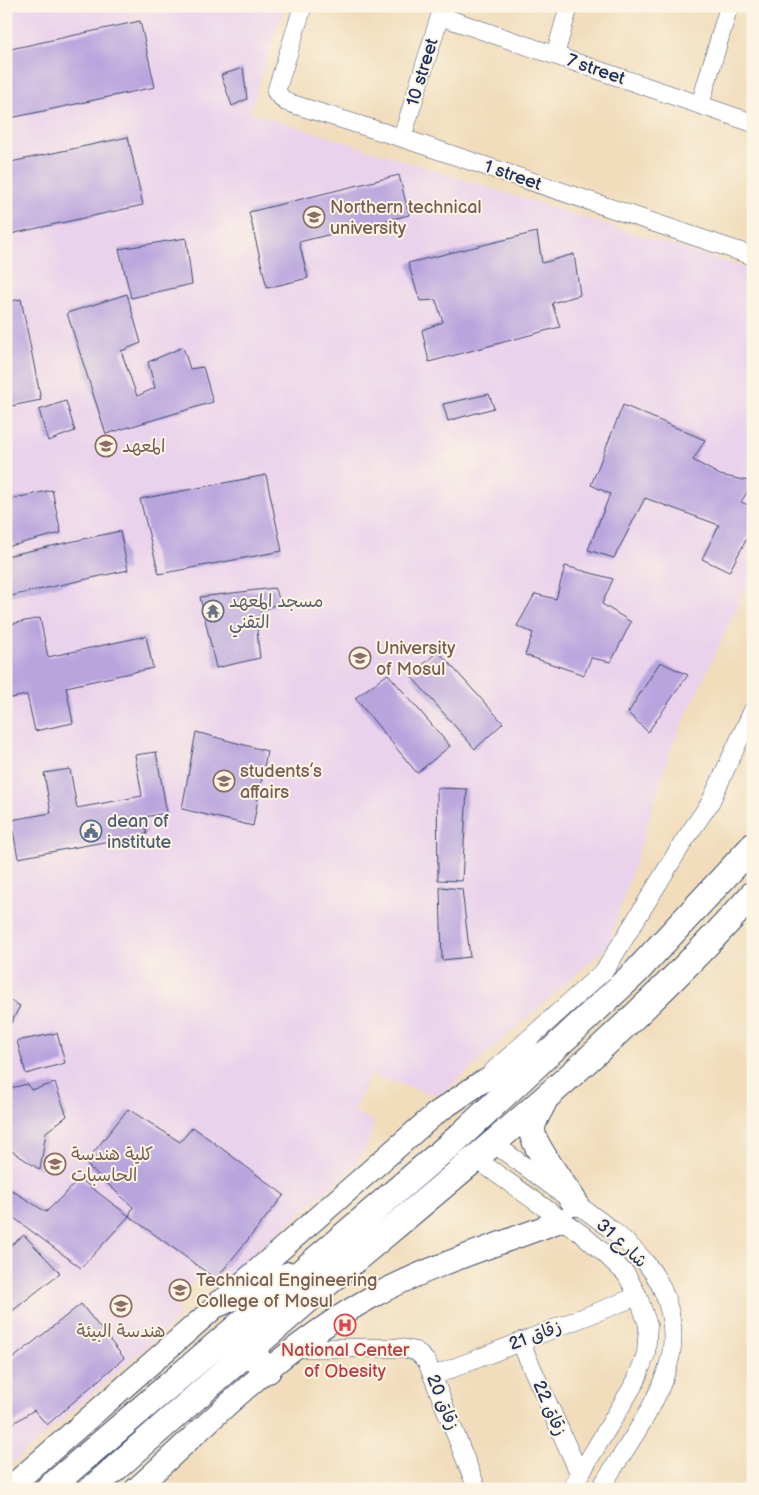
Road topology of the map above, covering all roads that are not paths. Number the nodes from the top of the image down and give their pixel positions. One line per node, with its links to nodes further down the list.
1 (303, 6): 8 (street, 1 street)
2 (569, 6): 5 (street)
3 (729, 6): 6 (street)
4 (441, 11): 5 (street, 7 street); 8 (street, 10 street)
5 (555, 55): 6 (street, 7 street)
6 (700, 105): 7 (street, 7 street)
7 (753, 123)
8 (402, 138): 9 (street, 1 street)
9 (753, 256)
10 (753, 710): 14 (street)
11 (753, 846): 13 (highway)
12 (753, 894): 15 (highway)
13 (552, 1049): 14 (main road); 20 (highway)
14 (480, 1082): 22 (main road)
15 (546, 1098): 16 (highway); 17 (highway)
16 (485, 1152): 17 (street, شارع 31); 17 (street, شارع 31); 27 (highway)
17 (569, 1211): 18 (street, شارع 31); 19 (street, شارع 31); 26 (main road)
18 (598, 1218): 19 (street); 25 (street, شارع 31)
19 (583, 1235): 21 (street, شارع 31)
20 (301, 1272): 22 (highway); 34 (highway)
21 (638, 1296): 23 (street, شارع 31); 24 (street, زقاق 21)
22 (220, 1303): 33 (main road)
23 (649, 1338): 25 (street); 30 (street, شارع 31)
24 (520, 1341): 29 (street, زقاق 21); 32 (street, زقاق 22)
25 (673, 1344): 31 (street, شارع 31)
26 (292, 1348): 28 (main road); 29 (street, زقاق 20)
27 (248, 1351): 28 (highway); 35 (highway)
28 (268, 1370): 36 (main road)
29 (432, 1376): 37 (street, زقاق 20)
30 (600, 1442): 31 (street); 32 (street, شارع 31)
31 (621, 1454): 38 (street, شارع 31)
32 (576, 1482)
33 (8, 1489)
34 (48, 1489)
35 (92, 1489)
36 (136, 1489)
37 (477, 1489)
38 (600, 1489)

